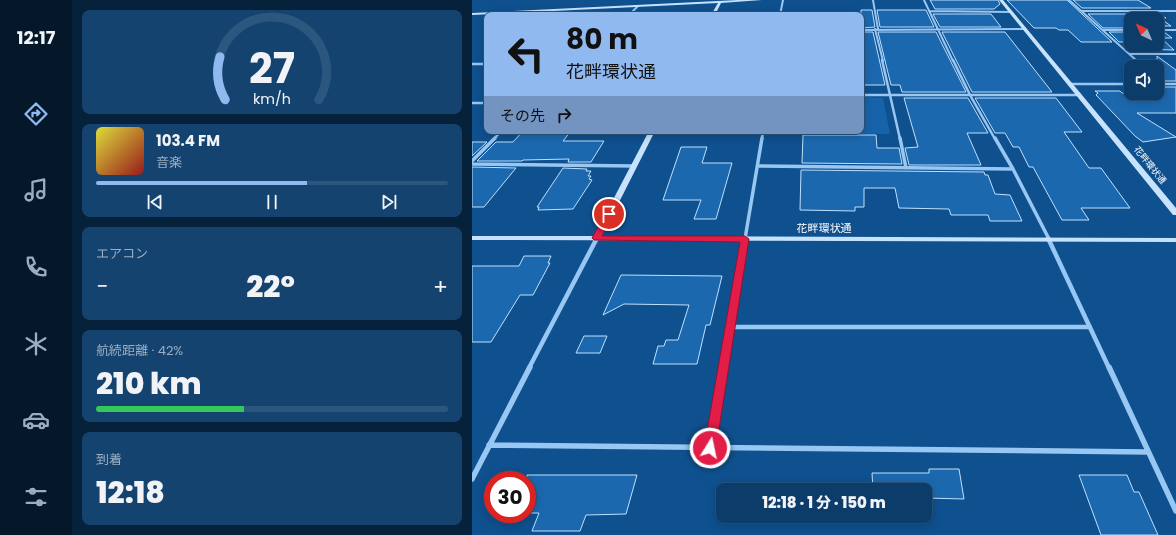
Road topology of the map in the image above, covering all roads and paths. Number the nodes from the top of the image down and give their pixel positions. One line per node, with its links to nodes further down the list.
1 (760, 0): 7 (street)
2 (783, 0): 15 (street)
3 (874, 0): 19 (street)
4 (924, 0): 9 (street)
5 (1001, 0): 16 (street, 花畔環状通)
6 (1069, 0): 10 (street)
7 (720, 1): 8 (street); 14 (street)
8 (638, 6): 12 (street); 13 (street)
9 (928, 11): 16 (street); 20 (street)
10 (1081, 11): 11 (street); 23 (street)
11 (1176, 11)
12 (514, 12)
13 (632, 12)
14 (714, 12)
15 (781, 12)
16 (1011, 12): 21 (street, 花畔環状通)
17 (484, 13): 18 (street)
18 (472, 14)
19 (876, 29): 20 (street); 22 (street); 37 (street)
20 (936, 29): 21 (street); 38 (street)
21 (1025, 29): 32 (street, 花畔環状通)
22 (864, 30)
23 (1102, 30): 24 (street); 27 (street)
24 (1124, 30)
25 (1164, 30): 26 (street)
26 (1176, 30)
27 (1129, 54): 28 (street); 29 (street)
28 (1176, 54)
29 (1136, 60)
30 (472, 64): 31 (street)
31 (484, 64)
32 (1070, 84): 33 (street); 39 (street, 花畔環状通)
33 (1124, 84)
34 (1164, 84): 35 (street)
35 (1176, 84)
36 (864, 94): 37 (street)
37 (891, 95): 38 (street); 48 (street)
38 (970, 95): 39 (street); 49 (street)
39 (1080, 95): 50 (street, 花畔環状通)
40 (472, 103): 41 (street)
41 (484, 103)
42 (498, 134): 45 (street)
43 (650, 134): 46 (street)
44 (763, 134): 47 (street)
45 (472, 162): 46 (street)
46 (634, 166): 52 (street)
47 (758, 166): 48 (street); 53 (street)
48 (906, 168): 49 (street)
49 (1013, 169): 54 (street)
50 (1175, 212)
51 (472, 238): 52 (street, 花畔環状通)
52 (597, 238): 53 (street, 花畔環状通); 58 (street)
53 (745, 239): 54 (street, 花畔環状通); 57 (street)
54 (1049, 240): 55 (street, 花畔環状通); 56 (street)
55 (1176, 240)
56 (1090, 326): 57 (street); 60 (street)
57 (730, 327): 59 (street)
58 (489, 446): 59 (street); 61 (street)
59 (710, 448): 60 (street)
60 (1148, 452): 62 (street)
61 (472, 479)
62 (1176, 511)

